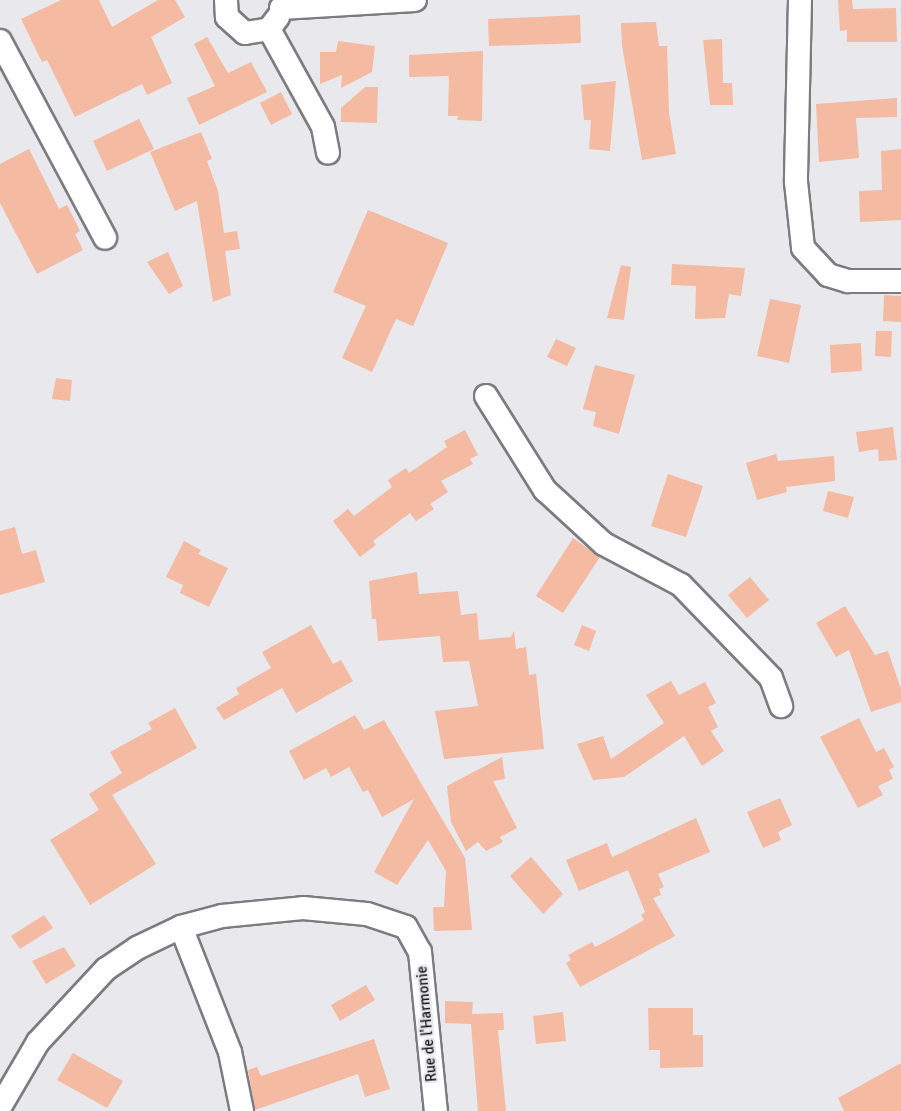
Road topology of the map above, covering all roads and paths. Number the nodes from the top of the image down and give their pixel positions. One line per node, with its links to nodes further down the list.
1 (415, 0): 4 (street)
2 (800, 0): 9 (street)
3 (223, 2): 5 (street)
4 (280, 4): 5 (street)
5 (269, 29): 7 (street)
6 (0, 41): 8 (street)
7 (328, 153)
8 (105, 238)
9 (901, 281)
10 (486, 396): 11 (street)
11 (781, 706)
12 (181, 927): 13 (street, Rue de l'Harmonie); 14 (street); 15 (street, Rue de l'Harmonie)
13 (0, 1107)
14 (242, 1111)
15 (436, 1111)

